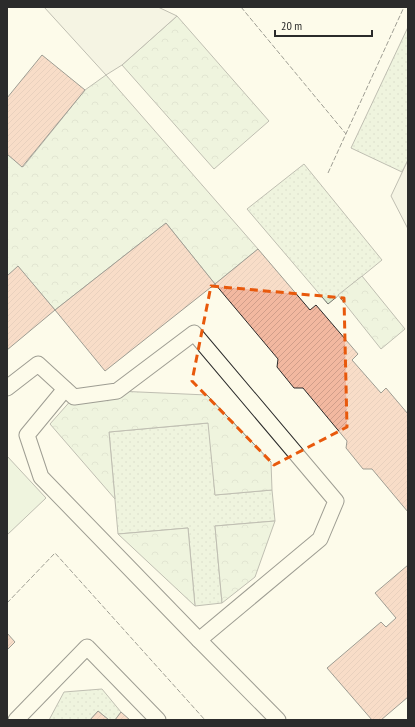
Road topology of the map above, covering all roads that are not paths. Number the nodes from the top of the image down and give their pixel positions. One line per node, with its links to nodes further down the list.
1 (7, 388): 2 (lane)
2 (65, 389): 3 (lane); 3 (lane)
3 (199, 640): 6 (lane)
4 (16, 720): 5 (lane)
5 (158, 720)
6 (278, 720)

